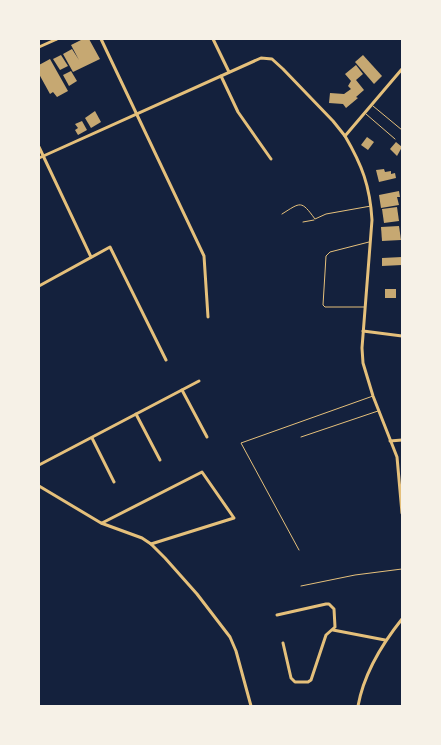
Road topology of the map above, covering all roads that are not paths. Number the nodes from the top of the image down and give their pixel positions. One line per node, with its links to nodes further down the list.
1 (57, 39): 4 (street)
2 (101, 39): 10 (street)
3 (214, 39): 6 (street)
4 (39, 47)
5 (402, 70): 8 (street)
6 (229, 72): 7 (street); 12 (street)
7 (221, 76): 10 (street); 17 (street)
8 (372, 105): 9 (street); 11 (lane)
9 (365, 113): 12 (street); 13 (lane)
10 (137, 114): 15 (street); 26 (street)
11 (402, 130)
12 (345, 136): 18 (street)
13 (395, 139)
14 (39, 147): 15 (street)
15 (43, 156): 16 (street); 23 (street)
16 (39, 158)
17 (271, 159)
18 (372, 206): 20 (lane); 22 (street)
19 (282, 214): 20 (lane)
20 (315, 219): 21 (lane)
21 (303, 222)
22 (370, 242): 25 (street); 25 (lane)
23 (91, 257): 24 (street); 29 (street)
24 (39, 286)
25 (365, 307): 27 (street)
26 (208, 317)
27 (363, 331): 28 (street); 32 (street)
28 (402, 336)
29 (166, 360)
30 (199, 381): 31 (street)
31 (182, 390): 34 (street); 36 (street)
32 (373, 396): 33 (street); 47 (lane)
33 (378, 411): 35 (lane); 39 (street)
34 (136, 414): 37 (street); 40 (street)
35 (302, 436)
36 (207, 437)
37 (92, 438): 41 (street); 42 (street)
38 (402, 440): 39 (street)
39 (390, 442): 44 (street)
40 (160, 460)
41 (39, 465)
42 (114, 482)
43 (39, 486): 45 (street)
44 (402, 513)
45 (101, 523): 46 (street); 46 (street)
46 (151, 544): 55 (street)
47 (299, 550)
48 (402, 569): 49 (lane)
49 (301, 586)
50 (277, 616): 52 (street)
51 (402, 619): 53 (street)
52 (333, 630): 53 (street); 54 (street)
53 (385, 640): 56 (street)
54 (283, 643)
55 (251, 706)
56 (358, 706)

